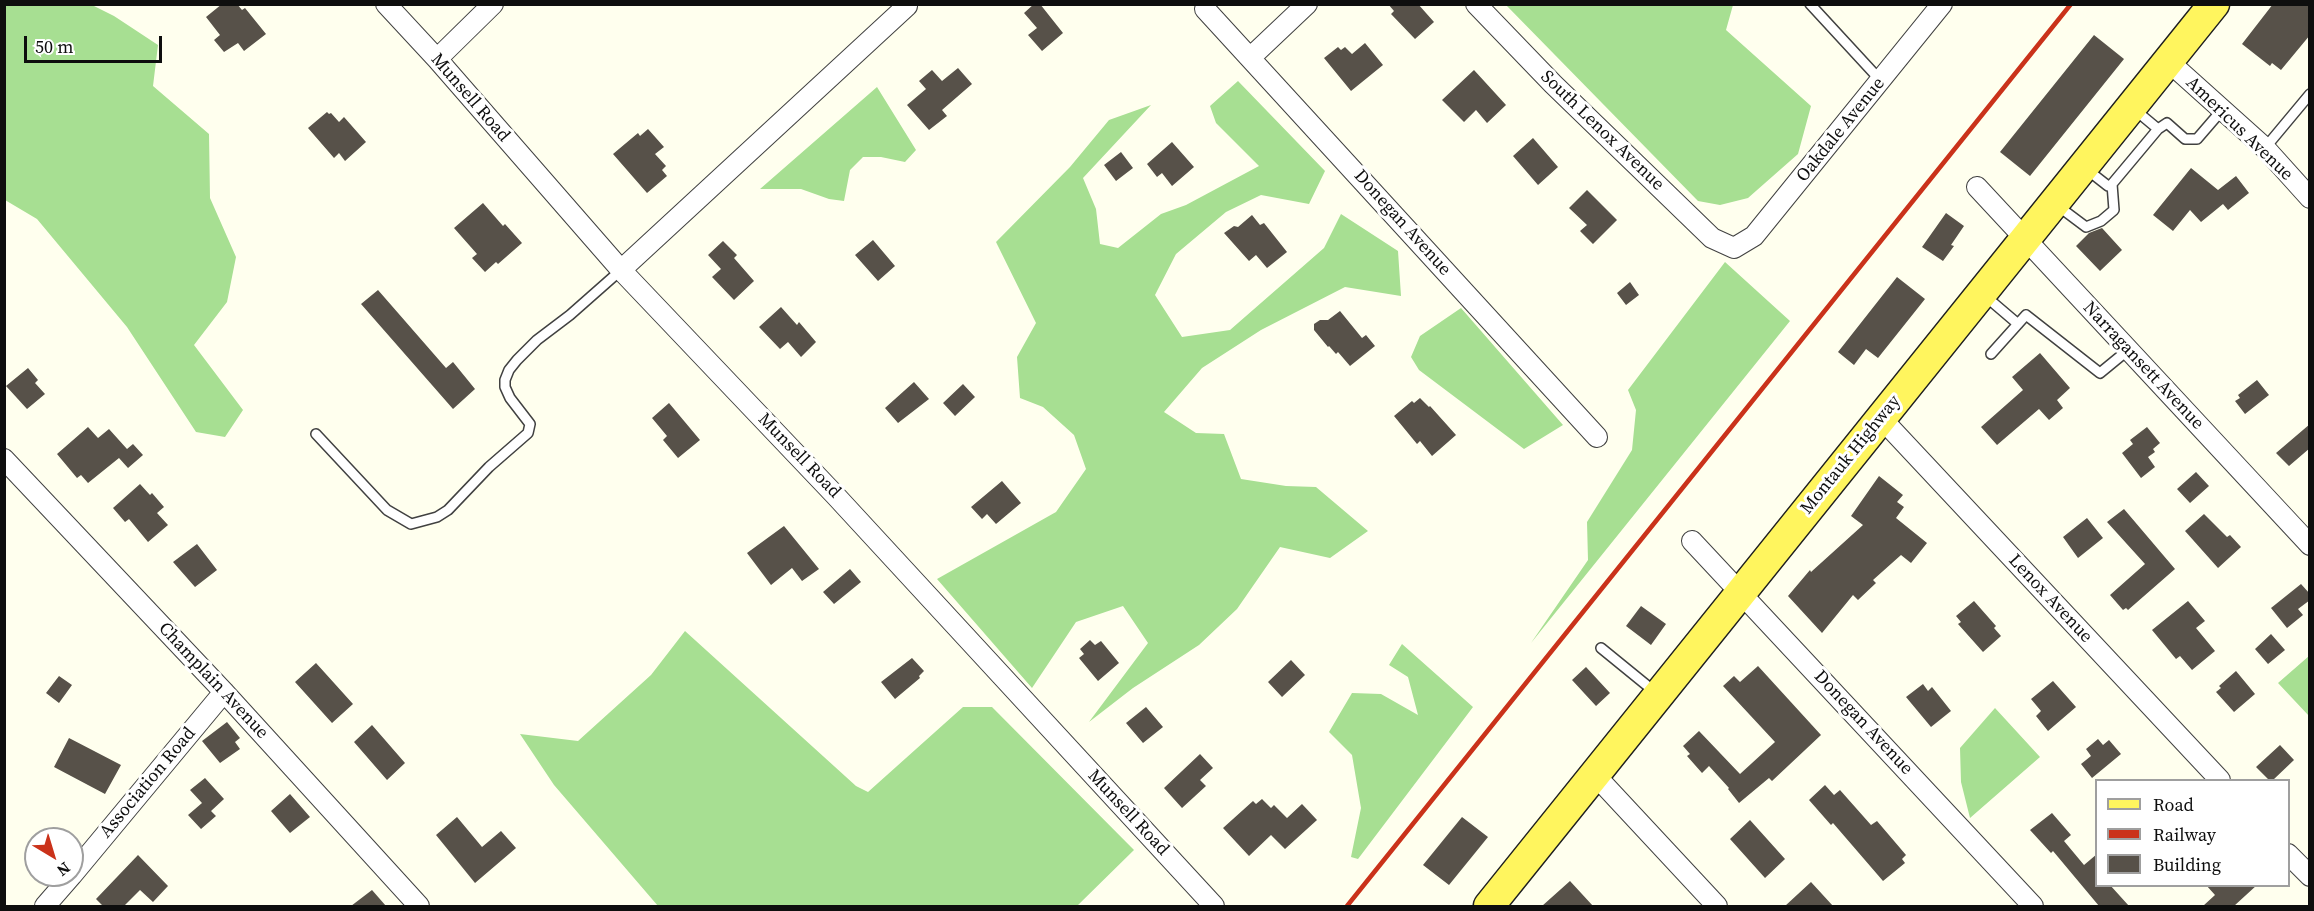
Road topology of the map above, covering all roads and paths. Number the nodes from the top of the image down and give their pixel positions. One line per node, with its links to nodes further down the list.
1 (386, 4): 11 (street, Munsell Road)
2 (494, 4): 11 (street)
3 (1308, 4): 10 (street)
4 (1476, 4): 25 (street, South Lenox Avenue)
5 (1810, 4): 13 (lane)
6 (1942, 4): 13 (street, Oakdale Avenue)
7 (2214, 4): 12 (main road, Montauk Highway)
8 (907, 6): 26 (street)
9 (1205, 9): 10 (street, Donegan Avenue)
10 (1251, 57): 33 (street, Donegan Avenue)
11 (436, 59): 26 (street, Munsell Road)
12 (2168, 61): 15 (main road, Montauk Highway); 16 (street, Americus Avenue)
13 (1881, 81): 25 (street, Oakdale Avenue)
14 (2308, 100): 18 (lane)
15 (2132, 107): 17 (lane); 19 (main road, Montauk Highway)
16 (2222, 110): 17 (lane); 18 (street, Americus Avenue)
17 (2158, 129): 20 (lane)
18 (2265, 148): 22 (street, Americus Avenue)
19 (2084, 166): 20 (lane); 23 (main road, Montauk Highway)
20 (2112, 184): 23 (lane)
21 (1977, 187): 24 (street, Narragansett Avenue)
22 (2310, 198)
23 (2055, 202): 24 (main road, Montauk Highway)
24 (2025, 239): 27 (main road, Montauk Highway); 29 (street, Narragansett Avenue)
25 (1734, 248)
26 (621, 270): 32 (lane); 49 (street, Munsell Road)
27 (1982, 293): 28 (lane); 31 (main road, Montauk Highway)
28 (2018, 324): 29 (lane); 30 (lane)
29 (2128, 350): 36 (street, Narragansett Avenue)
30 (1992, 354)
31 (1881, 418): 37 (main road, Montauk Highway); 42 (street, Lenox Avenue)
32 (316, 434)
33 (1597, 437)
34 (4, 459): 39 (street, Champlain Avenue)
35 (1692, 541): 37 (street, Donegan Avenue)
36 (2310, 545)
37 (1741, 592): 40 (main road, Montauk Highway); 52 (street, Donegan Avenue)
38 (1601, 648): 40 (lane)
39 (224, 692): 44 (street, Association Road); 48 (street, Champlain Avenue)
40 (1659, 696): 41 (main road, Montauk Highway)
41 (1594, 776): 50 (main road, Montauk Highway); 51 (street)
42 (2219, 779)
43 (2290, 855): 45 (street)
44 (84, 861)
45 (2310, 876)
46 (62, 887): 47 (street, Association Road)
47 (45, 906)
48 (419, 906)
49 (1214, 906)
50 (1489, 906)
51 (1717, 906)
52 (2033, 906)

